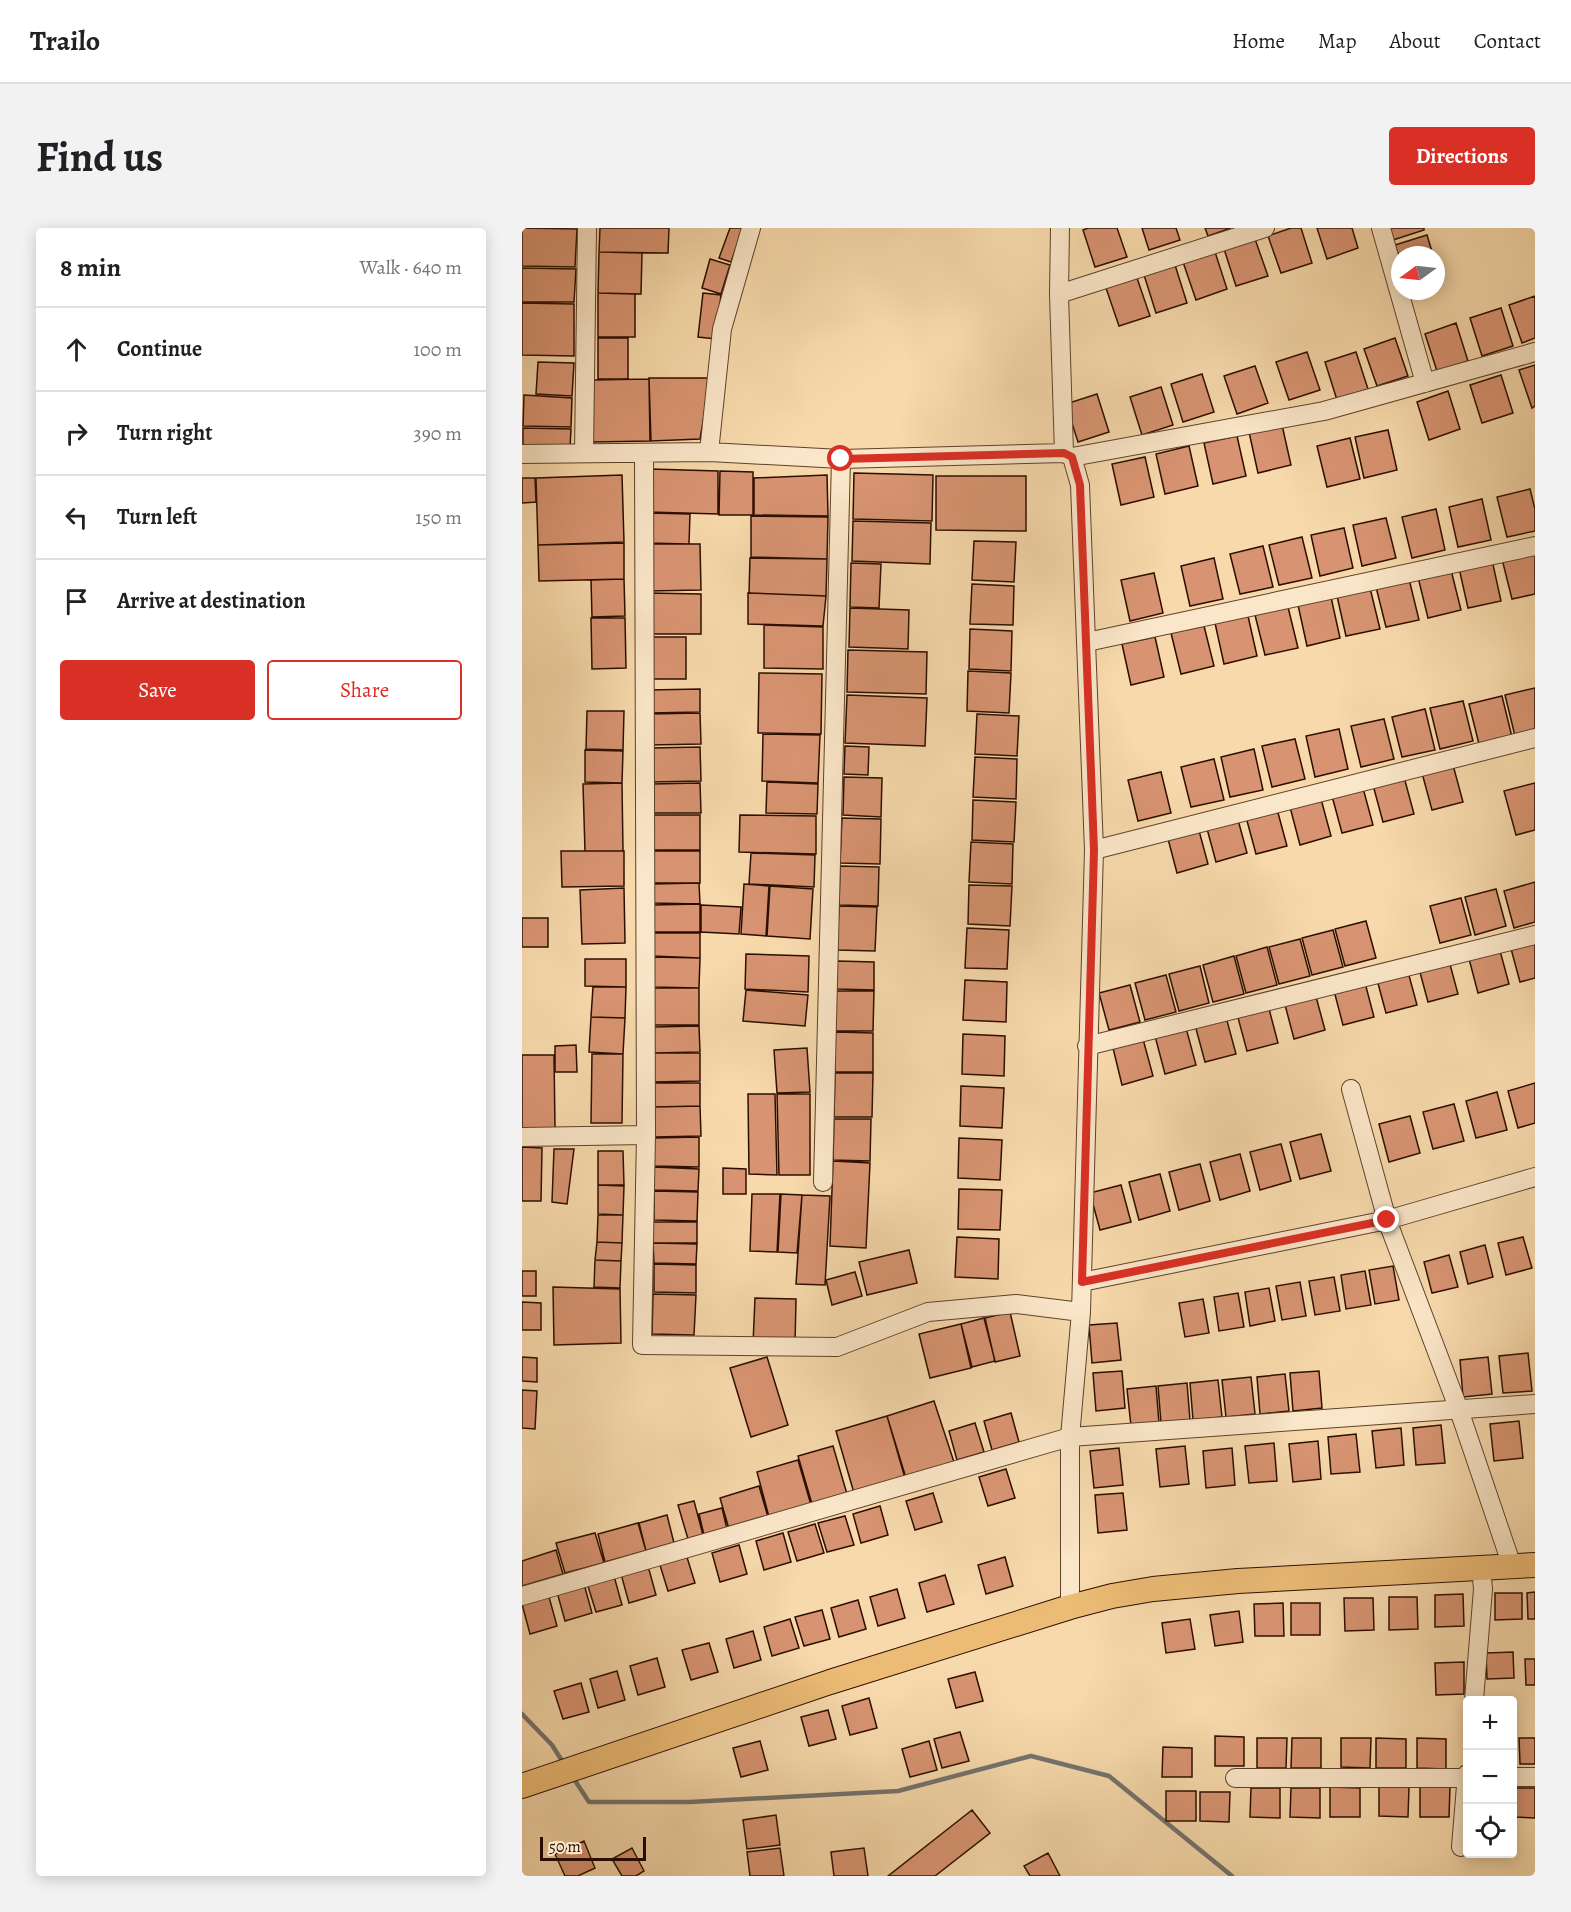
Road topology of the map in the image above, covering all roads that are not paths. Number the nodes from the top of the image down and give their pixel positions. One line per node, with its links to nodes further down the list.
1 (587, 228): 10 (street)
2 (751, 228): 9 (street)
3 (1060, 228): 6 (street)
4 (1265, 228): 6 (street)
5 (1381, 228): 8 (street)
6 (1059, 294): 13 (street)
7 (1535, 352): 8 (street)
8 (1425, 383): 13 (street)
9 (709, 452): 11 (street); 14 (street)
10 (584, 453): 11 (street); 12 (street)
11 (644, 453): 22 (street)
12 (522, 454)
13 (1068, 455): 14 (street); 16 (street)
14 (841, 459): 25 (street)
15 (1535, 546): 16 (street)
16 (1087, 642): 18 (street)
17 (1535, 738): 18 (street)
18 (1094, 850): 20 (street)
19 (1535, 935): 20 (street)
20 (1087, 1046): 27 (street)
21 (1352, 1089): 26 (street)
22 (646, 1135): 23 (street); 28 (street)
23 (522, 1137)
24 (1535, 1177): 26 (street)
25 (823, 1182)
26 (1387, 1220): 27 (street); 30 (street)
27 (1082, 1282): 28 (street)
28 (1081, 1312): 31 (street)
29 (1535, 1404): 30 (street)
30 (1459, 1410): 31 (street); 32 (street)
31 (1070, 1437): 34 (street); 35 (street)
32 (1523, 1566): 33 (main road)
33 (1481, 1568): 35 (main road); 36 (street)
34 (522, 1596)
35 (1070, 1607): 41 (main road)
36 (1474, 1696)
37 (1463, 1777): 40 (street)
38 (1517, 1777): 39 (street)
39 (1535, 1777)
40 (1235, 1778)
41 (522, 1786)
42 (1465, 1804): 43 (street)
43 (1461, 1847)

